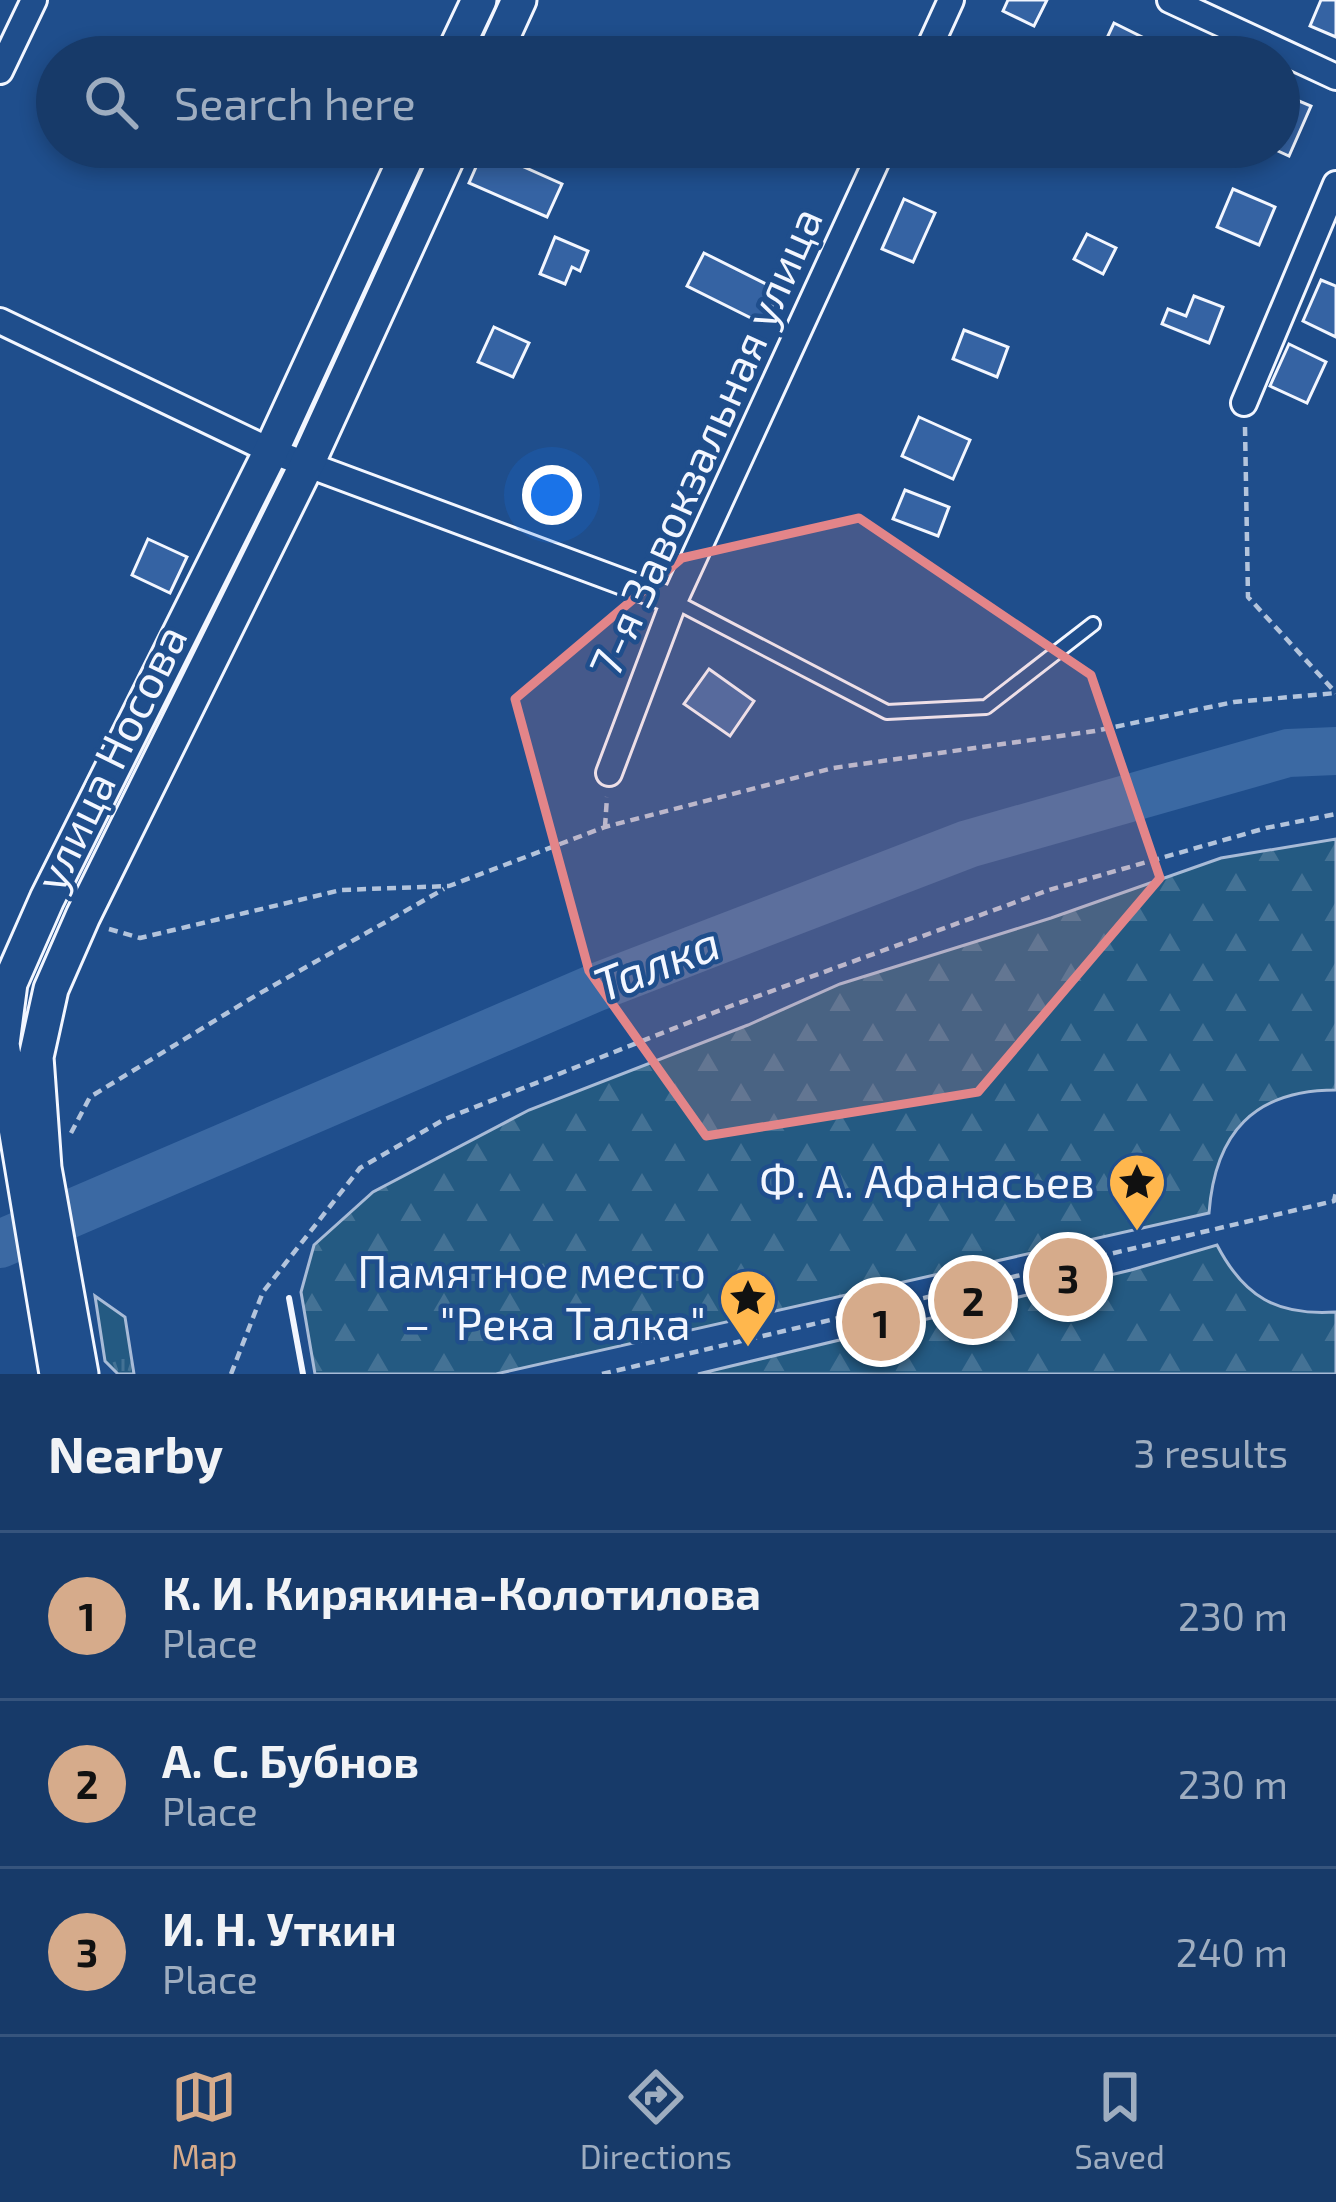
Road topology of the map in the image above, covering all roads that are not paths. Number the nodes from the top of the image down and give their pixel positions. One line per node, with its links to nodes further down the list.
1 (34, 0): 11 (street)
2 (479, 0): 6 (main road)
3 (519, 0): 7 (main road)
4 (951, 0): 8 (street)
5 (1170, 0): 9 (street)
6 (462, 36)
7 (503, 36)
8 (935, 36)
9 (1248, 36)
10 (1300, 60): 12 (street)
11 (0, 71)
12 (1336, 77)
13 (401, 168): 19 (main road, улица Носова)
14 (442, 168): 20 (main road, улица Носова)
15 (873, 168): 21 (street, 7-я Завокзальная улица)
16 (1336, 184): 18 (street)
17 (0, 321): 19 (street)
18 (1244, 403)
19 (271, 451): 20 (street); 24 (main road, улица Носова)
20 (307, 464): 21 (street); 25 (main road, улица Носова)
21 (674, 602): 22 (lane); 23 (street, 7-я Завокзальная улица)
22 (1093, 624)
23 (609, 773)
24 (4, 997): 25 (main road); 26 (main road)
25 (47, 1002): 26 (main road)
26 (33, 1170): 27 (main road)
27 (49, 1268): 28 (main road); 29 (main road)
28 (57, 1374)
29 (81, 1374)

